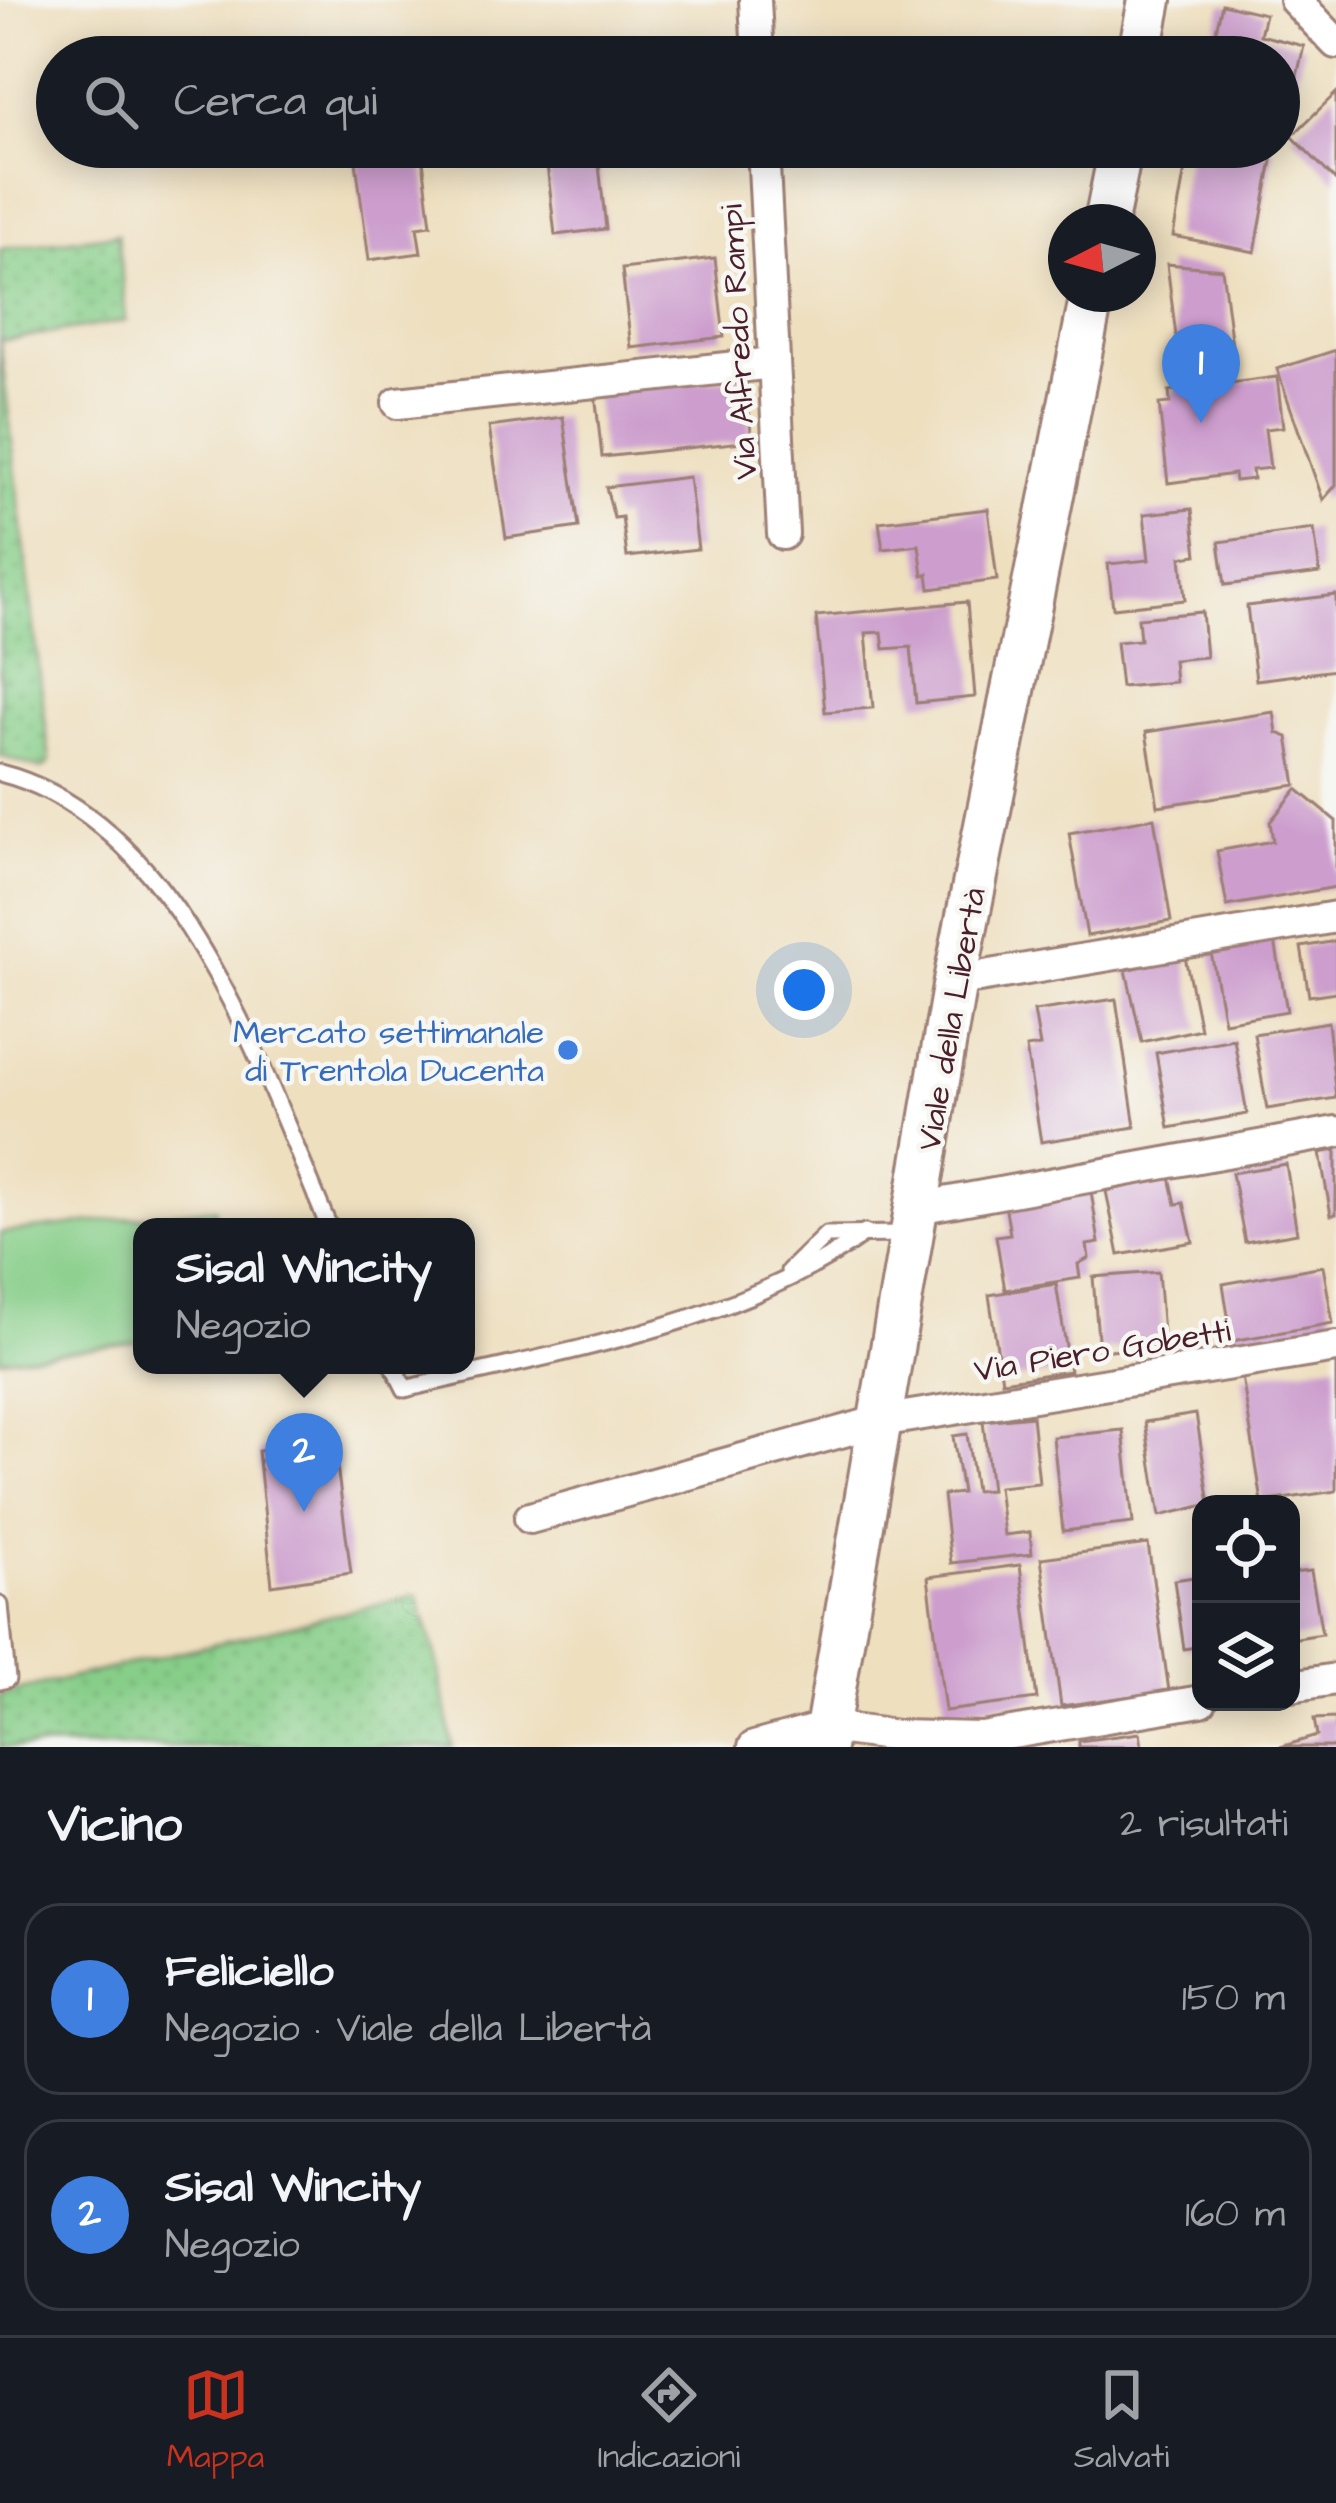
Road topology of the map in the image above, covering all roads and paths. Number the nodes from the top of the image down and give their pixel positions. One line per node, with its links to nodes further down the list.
1 (755, 0): 4 (street)
2 (1150, 0): 5 (main road)
3 (1295, 0): 6 (street)
4 (757, 36)
5 (1143, 36)
6 (1336, 43)
7 (764, 168): 11 (street, Via Alfredo Rampi)
8 (1117, 168): 9 (main road)
9 (1110, 204)
10 (1088, 312): 16 (main road, Viale della Libertà)
11 (774, 363): 12 (street); 13 (street, Via Alfredo Rampi)
12 (398, 403)
13 (783, 534)
14 (0, 773): 18 (lane)
15 (1336, 916): 16 (street)
16 (955, 981): 19 (main road, Viale della Libertà)
17 (1336, 1132): 19 (street)
18 (325, 1218)
19 (914, 1221): 21 (lane); 24 (main road, Viale della Libertà)
20 (1336, 1348): 24 (street, Via Piero Gobetti)
21 (475, 1371)
22 (398, 1374): 23 (lane)
23 (464, 1374)
24 (880, 1421): 25 (street, Via Piero Gobetti); 31 (main road, Viale della Libertà)
25 (530, 1519)
26 (0, 1605): 28 (lane)
27 (1336, 1678): 29 (street)
28 (0, 1681)
29 (1300, 1684)
30 (1192, 1703): 31 (street)
31 (825, 1737): 32 (street)
32 (754, 1747)

